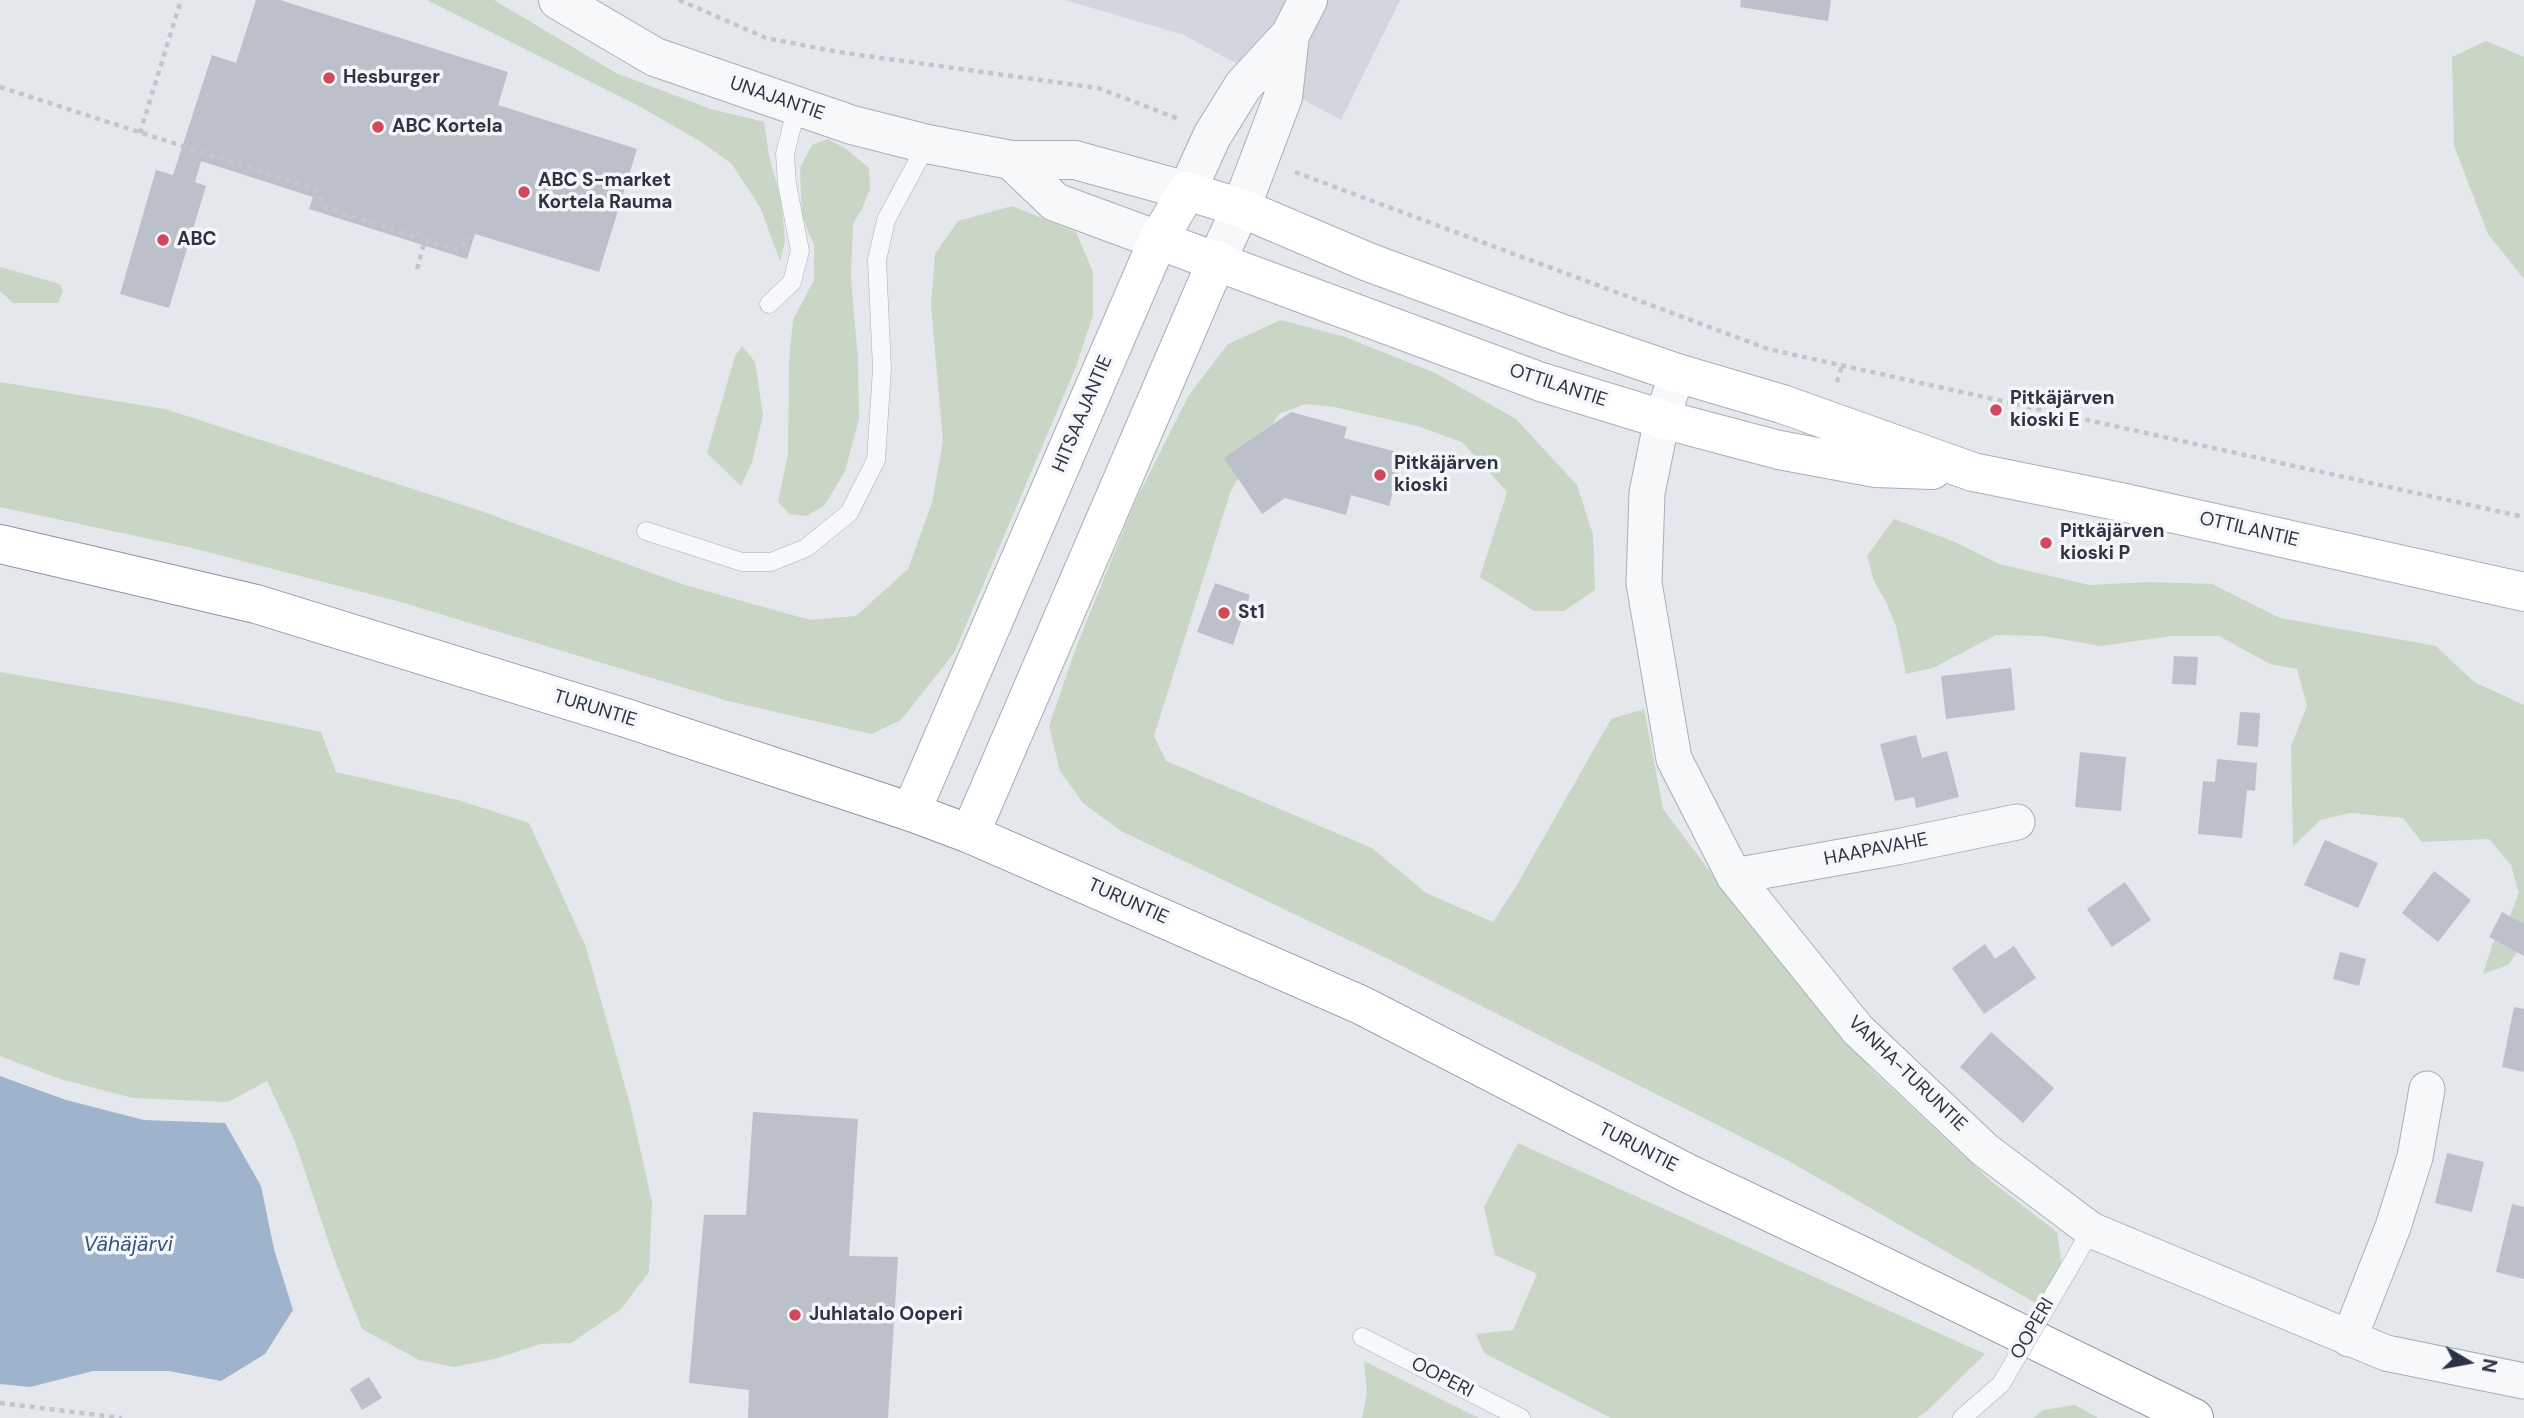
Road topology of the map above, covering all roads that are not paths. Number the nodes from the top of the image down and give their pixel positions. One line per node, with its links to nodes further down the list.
1 (558, 0): 4 (street, UNAJANTIE)
2 (1308, 0): 3 (street, HITSAAJANTIE)
3 (1290, 35): 7 (street, HITSAAJANTIE); 8 (street, HITSAAJANTIE)
4 (797, 106): 5 (street, UNAJANTIE); 11 (lane)
5 (928, 144): 6 (street, UNAJANTIE); 15 (lane)
6 (1011, 160): 7 (street, UNAJANTIE); 9 (street)
7 (1187, 191): 8 (main road, OTTILANTIE); 9 (main road, HITSAAJANTIE)
8 (1241, 208): 10 (street, HITSAAJANTIE); 12 (main road, OTTILANTIE)
9 (1158, 240): 10 (main road, OTTILANTIE); 18 (main road, HITSAAJANTIE)
10 (1217, 260): 13 (main road, OTTILANTIE); 20 (main road, HITSAAJANTIE)
11 (769, 304)
12 (1677, 373): 13 (street, VANHA-TURUNTIE); 14 (main road, OTTILANTIE)
13 (1662, 419): 14 (main road, OTTILANTIE); 21 (street, VANHA-TURUNTIE)
14 (1973, 472): 17 (main road, OTTILANTIE)
15 (646, 531)
16 (0, 544): 18 (main road, TURUNTIE)
17 (2524, 592)
18 (911, 813): 20 (main road, TURUNTIE)
19 (2017, 822): 21 (street, HAAPAVAHE)
20 (970, 834): 29 (main road, TURUNTIE)
21 (1734, 876): 23 (street, VANHA-TURUNTIE)
22 (2427, 1089): 25 (street)
23 (2091, 1230): 25 (street, VANHA-TURUNTIE); 28 (lane, OOPERI, bridge)
24 (1362, 1337): 27 (lane, OOPERI)
25 (2349, 1339): 26 (street, VANHA-TURUNTIE)
26 (2524, 1381)
27 (1521, 1418)
28 (1962, 1418)
29 (2193, 1418)

